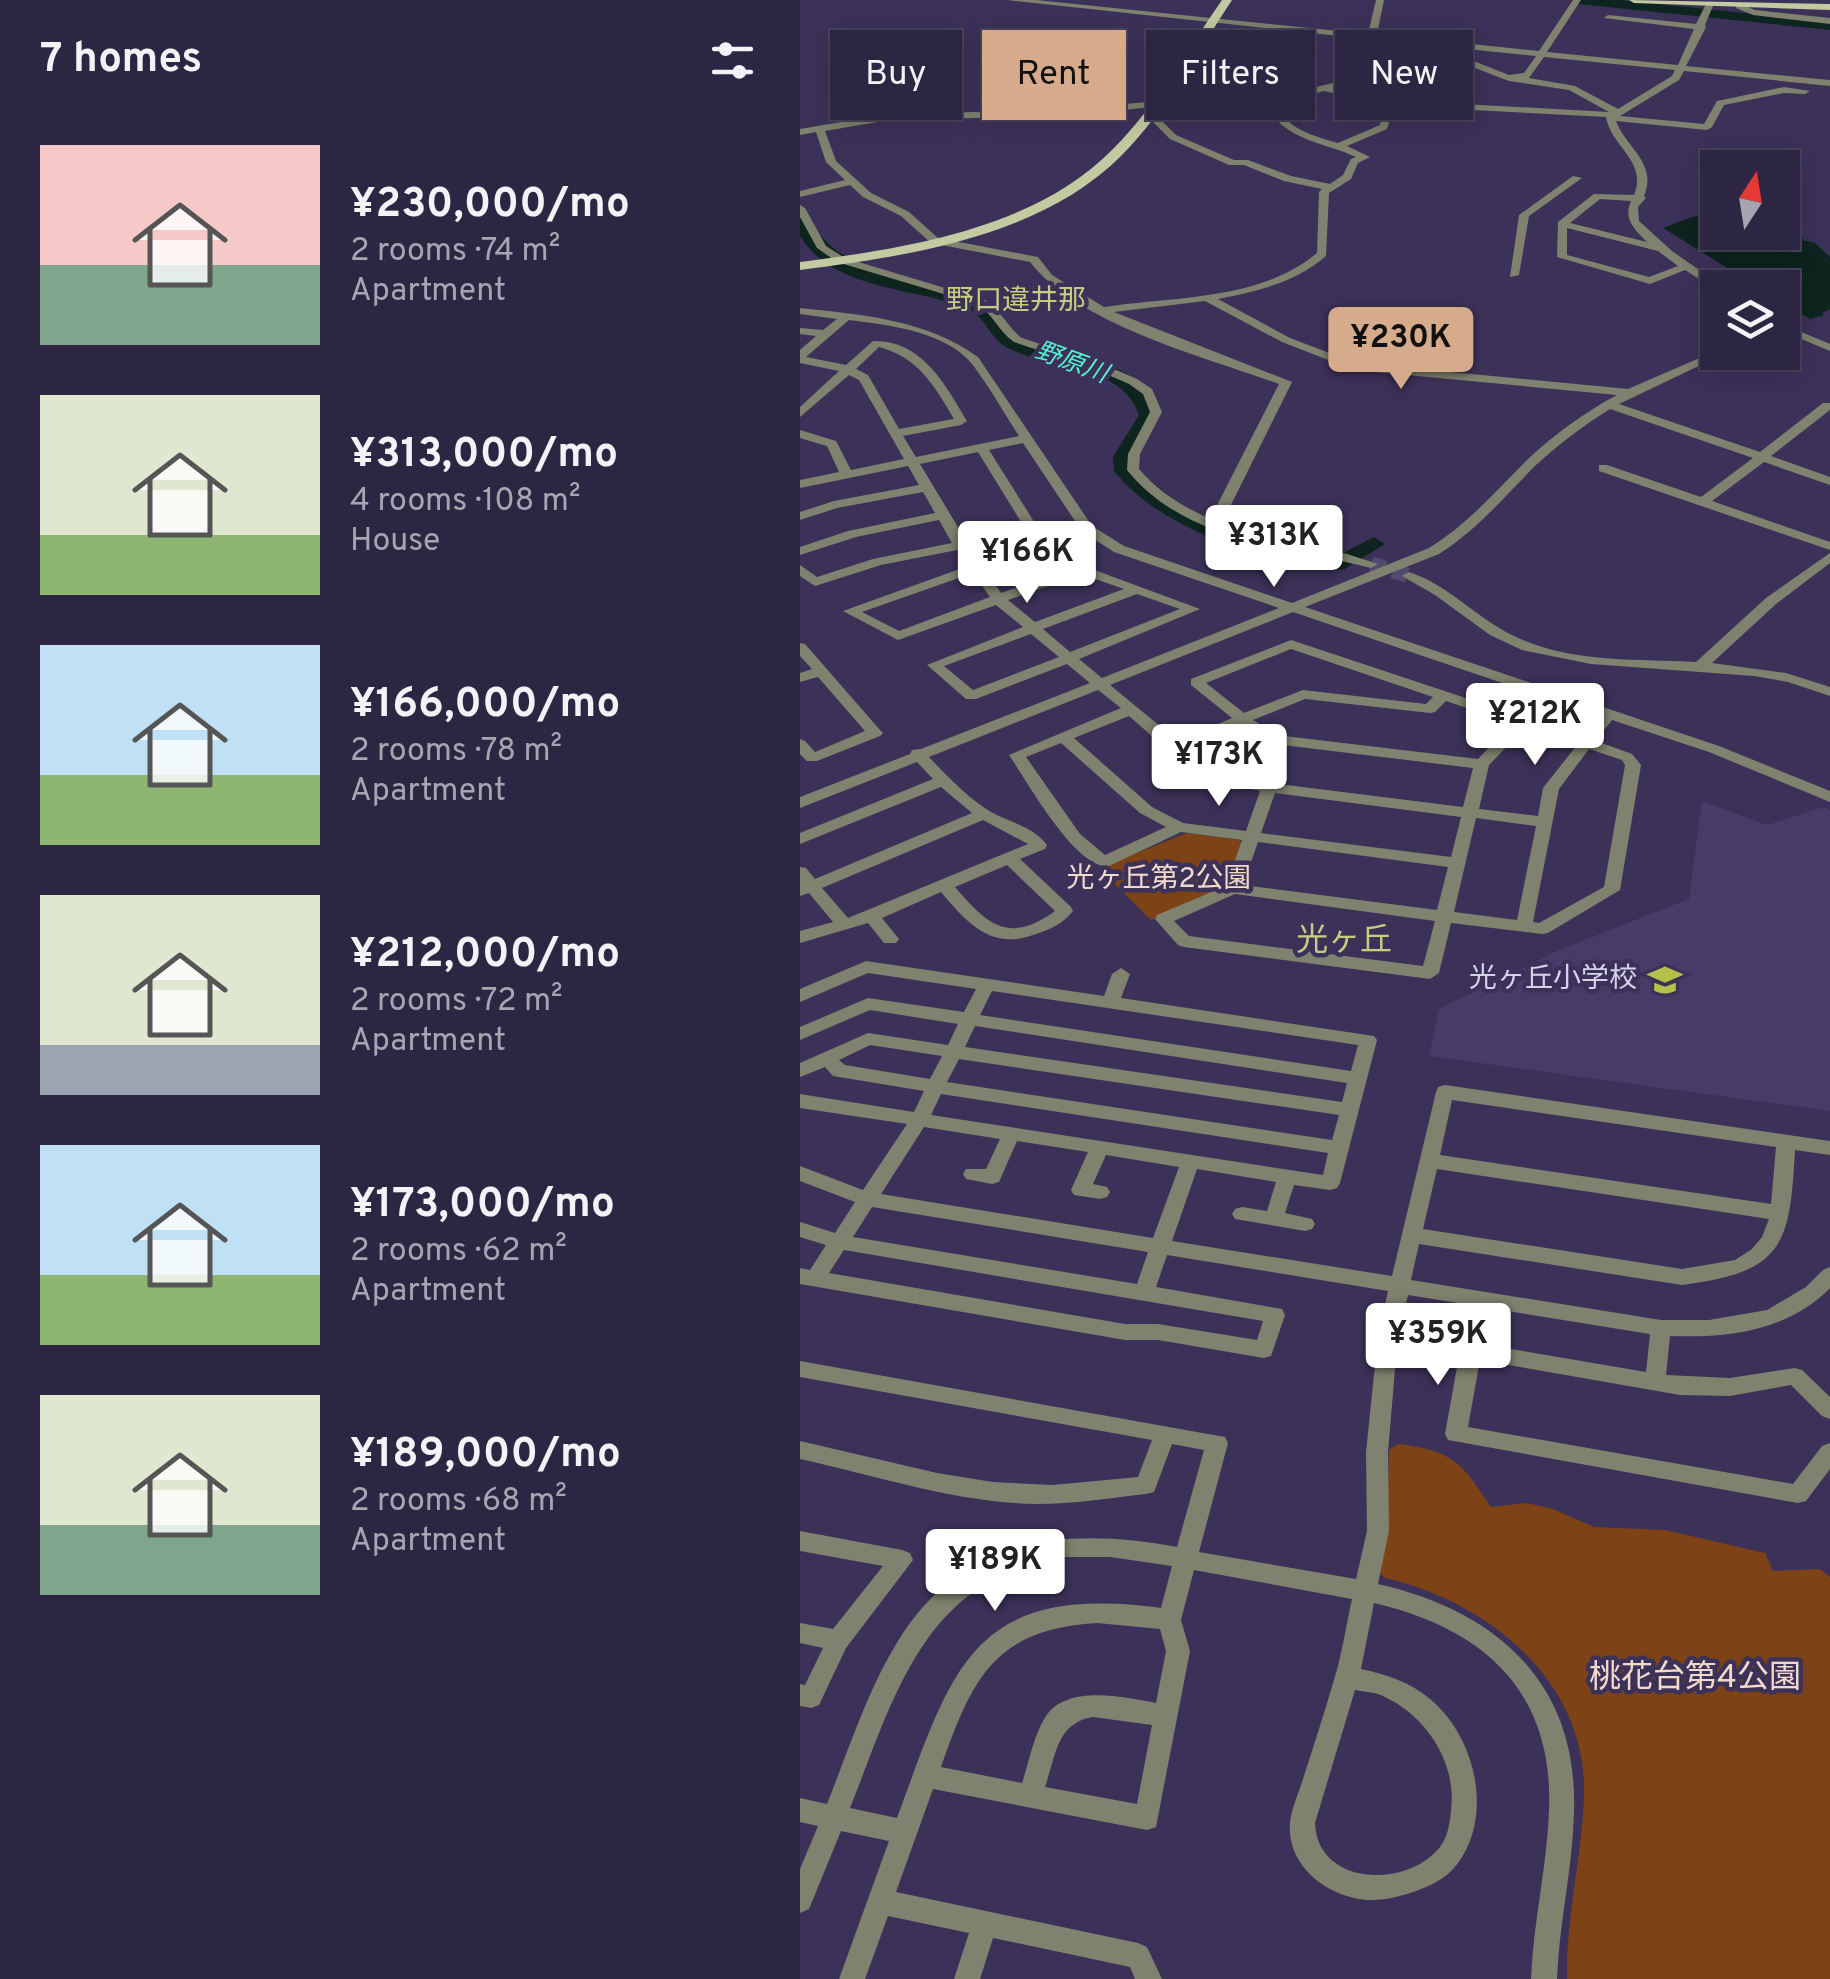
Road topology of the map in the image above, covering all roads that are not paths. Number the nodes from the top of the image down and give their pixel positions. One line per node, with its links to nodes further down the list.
1 (1011, 0): 11 (street)
2 (1227, 0): 11 (main road)
3 (1380, 0): 15 (street)
4 (1634, 0): 8 (main road)
5 (1576, 2): 18 (street)
6 (1788, 3): 7 (main road); 9 (main road)
7 (1739, 6): 8 (main road); 12 (street)
8 (1710, 7): 13 (street)
9 (1830, 7)
10 (1608, 18): 13 (street)
11 (1212, 20): 14 (main road); 16 (street)
12 (1830, 21)
13 (1702, 25): 20 (street)
14 (1206, 30)
15 (1373, 30)
16 (1335, 32)
17 (1473, 46): 18 (street)
18 (1542, 53): 20 (street); 21 (street)
19 (1473, 64): 21 (street)
20 (1682, 68): 22 (street); 30 (street)
21 (1503, 74): 30 (street)
22 (1828, 83): 30 (street)
23 (1335, 87): 24 (street)
24 (1328, 90): 25 (street); 26 (street)
25 (1315, 91)
26 (1335, 91)
27 (1146, 105): 36 (street)
28 (1473, 107): 29 (street)
29 (1522, 109): 30 (street); 35 (street)
30 (1613, 115): 45 (street)
31 (1148, 120): 50 (main road)
32 (1157, 120): 41 (street)
33 (1280, 120): 38 (street)
34 (1386, 120): 38 (street)
35 (1518, 124)
36 (820, 130): 37 (street); 40 (street)
37 (800, 132)
38 (1340, 146): 41 (street)
39 (1577, 178): 42 (street)
40 (854, 181): 43 (street); 50 (street)
41 (1330, 187): 57 (street)
42 (1564, 188): 44 (street); 55 (street)
43 (800, 194)
44 (1598, 196): 45 (street); 47 (street)
45 (1640, 198): 51 (street)
46 (800, 208): 52 (street)
47 (1562, 224): 49 (street); 54 (street)
48 (1612, 225): 49 (street)
49 (1600, 234): 51 (street)
50 (935, 241): 52 (main road); 58 (street)
51 (1663, 248): 54 (street)
52 (836, 261): 53 (main road); 86 (street)
53 (800, 266)
54 (1686, 266): 56 (street)
55 (1514, 275)
56 (1700, 276)
57 (1207, 297): 58 (street); 68 (street)
58 (1100, 310): 86 (street)
59 (800, 311): 60 (street)
60 (845, 318): 62 (street); 74 (street)
61 (800, 331): 62 (street)
62 (825, 334): 65 (street)
63 (1800, 335): 64 (street)
64 (1830, 348)
65 (800, 358): 67 (street)
66 (1700, 362): 68 (street)
67 (847, 369): 71 (street); 72 (street); 72 (street)
68 (1628, 394): 69 (street)
69 (1608, 404): 76 (street); 99 (street)
70 (1826, 406): 76 (street)
71 (800, 413)
72 (896, 433): 77 (street)
73 (800, 434): 79 (street)
74 (1024, 439): 75 (street); 87 (street)
75 (980, 447): 77 (street); 88 (street)
76 (1762, 456): 80 (street); 83 (street)
77 (912, 461): 79 (street); 82 (street)
78 (1603, 468): 83 (street)
79 (846, 473): 81 (street)
80 (1830, 482)
81 (800, 484)
82 (928, 487): 84 (street); 85 (street)
83 (1704, 502): 90 (street)
84 (800, 516)
85 (944, 516): 89 (street); 91 (street)
86 (1214, 525): 93 (street)
87 (1087, 529): 88 (street); 99 (street)
88 (1042, 544): 94 (street)
89 (960, 546): 94 (street); 95 (street)
90 (1830, 546)
91 (800, 551)
92 (1830, 558): 103 (street)
93 (1371, 564)
94 (975, 566): 98 (street); 98 (street)
95 (800, 569)
96 (1409, 576): 103 (street)
97 (1136, 589): 98 (street); 100 (street); 102 (street)
98 (999, 600): 100 (street)
99 (1293, 606): 106 (street); 110 (street)
100 (1033, 628): 102 (street); 102 (street)
101 (800, 647): 104 (street)
102 (1068, 658): 106 (street)
103 (1699, 667): 107 (street)
104 (820, 671): 105 (street); 115 (street)
105 (800, 678)
106 (1099, 683): 109 (street); 117 (street)
107 (1830, 692)
108 (1442, 696): 111 (street); 111 (street); 112 (street)
109 (1130, 710): 113 (street); 116 (street)
110 (1610, 713): 114 (street); 121 (street)
111 (1242, 719): 116 (street); 118 (street)
112 (1522, 722): 114 (street); 118 (street)
113 (1064, 737): 126 (street); 126 (street)
114 (1585, 743): 125 (street); 138 (street)
115 (800, 744)
116 (1174, 748): 120 (street)
117 (917, 753): 119 (street); 122 (street)
118 (1482, 764): 123 (street)
119 (942, 781): 124 (street); 128 (street)
120 (1269, 788): 123 (street); 127 (street)
121 (1830, 797)
122 (800, 802)
123 (1470, 812): 125 (street); 130 (street)
124 (984, 814): 129 (street); 133 (street)
125 (1544, 822): 138 (street)
126 (1179, 827): 127 (street)
127 (1252, 837): 130 (street); 134 (street)
128 (800, 839)
129 (1010, 858): 132 (street); 132 (street)
130 (1458, 863): 136 (street)
131 (800, 872): 133 (street)
132 (944, 886): 135 (street)
133 (805, 889): 137 (street)
134 (1234, 889): 136 (street); 136 (street)
135 (871, 916): 137 (street); 140 (street)
136 (1444, 917): 138 (street)
137 (843, 923): 139 (street)
138 (1524, 927)
139 (800, 936)
140 (890, 939)
141 (1121, 974): 144 (street)
142 (986, 984): 143 (street); 144 (street); 145 (street)
143 (800, 996)
144 (1110, 1002): 150 (street)
145 (970, 1018): 146 (street); 147 (street); 150 (street)
146 (800, 1034)
147 (954, 1051): 148 (street); 151 (street); 153 (street)
148 (827, 1058): 149 (street); 151 (street)
149 (800, 1071)
150 (1358, 1078): 153 (street)
151 (936, 1087): 154 (street); 158 (street)
152 (800, 1101): 154 (street)
153 (1350, 1110): 158 (street)
154 (919, 1120): 155 (street); 166 (street)
155 (1011, 1134): 157 (street); 163 (street)
156 (1786, 1142): 159 (street); 160 (street); 167 (street)
157 (1100, 1148): 161 (street); 165 (street)
158 (1340, 1148): 164 (street)
159 (1830, 1148)
160 (1430, 1161): 167 (street); 172 (street)
161 (1190, 1162): 164 (street); 174 (street)
162 (800, 1173): 166 (street)
163 (973, 1174)
164 (1287, 1176): 169 (street)
165 (1100, 1192)
166 (868, 1199): 173 (street); 174 (street)
167 (1782, 1213): 172 (street)
168 (1242, 1214): 169 (street)
169 (1274, 1218): 170 (street)
170 (1305, 1224)
171 (800, 1229): 173 (street)
172 (1411, 1236): 177 (street)
173 (839, 1242): 176 (street); 178 (street)
174 (1161, 1247): 177 (street); 178 (street)
175 (1830, 1275): 179 (street)
176 (807, 1278): 178 (street)
177 (1401, 1286): 179 (street); 180 (street)
178 (1144, 1293)
179 (1661, 1328): 183 (street)
180 (1388, 1336): 181 (street); 190 (street)
181 (1471, 1350): 183 (street); 187 (street)
182 (800, 1369): 185 (street)
183 (1655, 1382): 184 (street)
184 (1830, 1410)
185 (1165, 1434): 186 (street); 189 (street)
186 (800, 1450)
187 (1830, 1452)
188 (800, 1541): 193 (street)
189 (1184, 1560): 190 (street); 191 (street); 200 (street)
190 (1365, 1593): 194 (street); 208 (street)
191 (1169, 1620): 196 (street); 197 (street)
192 (800, 1633): 193 (street)
193 (838, 1640): 195 (street)
194 (1347, 1677): 194 (street)
195 (800, 1695)
196 (1167, 1716): 198 (street); 198 (street)
197 (925, 1776): 198 (street); 201 (street)
198 (1030, 1796)
199 (800, 1810): 200 (street)
200 (834, 1817): 201 (street); 202 (street)
201 (904, 1832): 203 (street)
202 (800, 1900)
203 (880, 1901): 204 (street); 205 (street)
204 (985, 1923): 206 (street); 207 (street)
205 (852, 1979)
206 (967, 1979)
207 (1149, 1979)
208 (1544, 1979)

